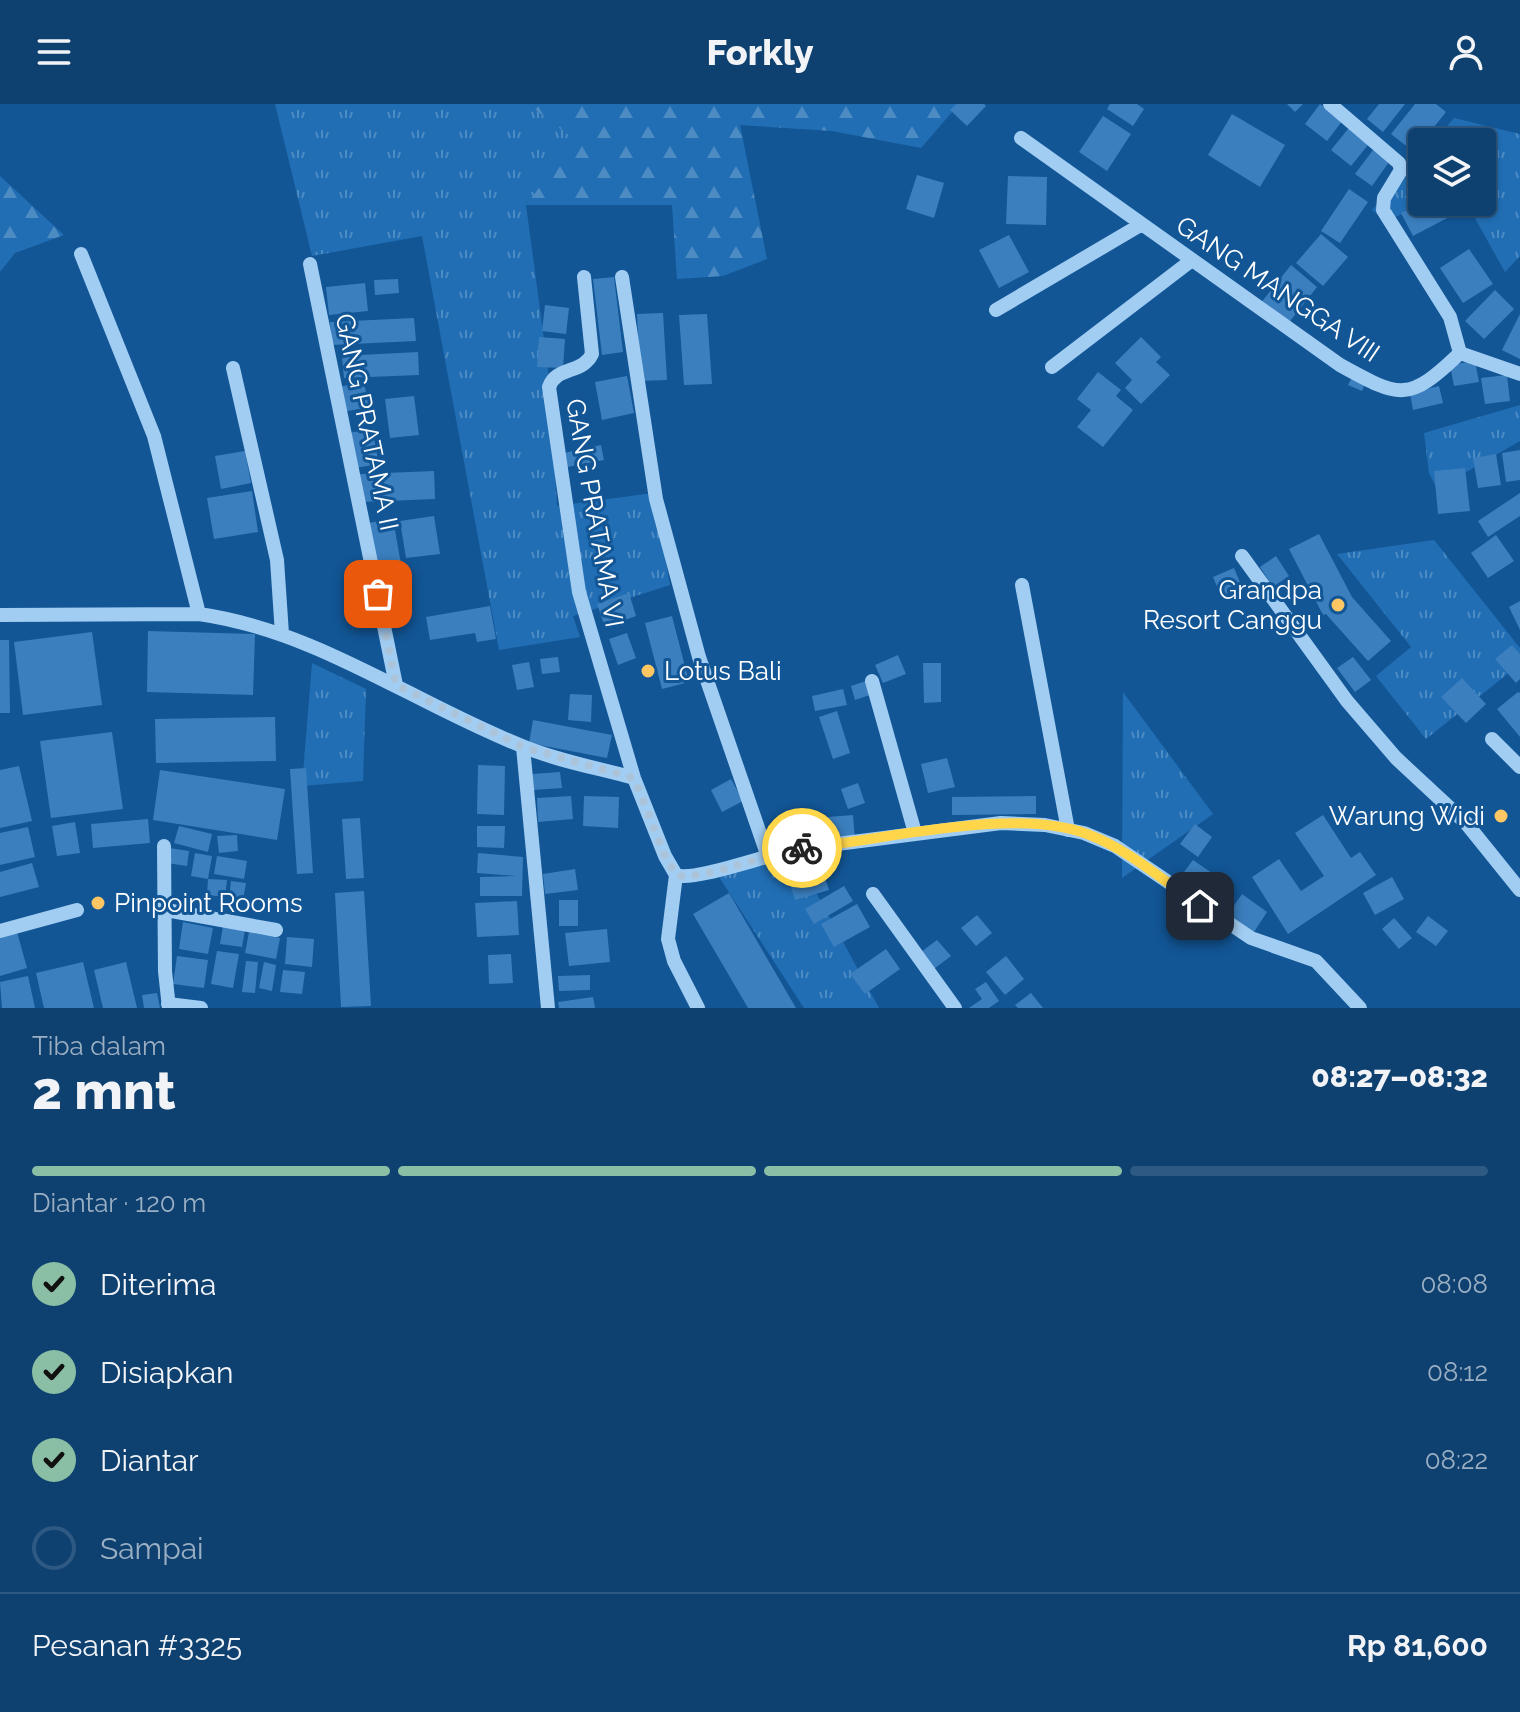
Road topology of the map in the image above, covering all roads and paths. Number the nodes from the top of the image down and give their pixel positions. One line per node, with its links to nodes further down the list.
1 (1330, 104): 10 (street)
2 (1021, 138): 3 (street, GANG MANGGA VIII)
3 (1142, 224): 5 (street, GANG MANGGA VIII); 9 (street)
4 (81, 254): 16 (street)
5 (1192, 260): 10 (street, GANG MANGGA VIII); 11 (street)
6 (310, 264): 20 (street, GANG PRATAMA II)
7 (584, 277): 24 (street, GANG PRATAMA VI)
8 (622, 277): 28 (street)
9 (996, 310)
10 (1460, 353): 13 (street)
11 (1052, 367)
12 (233, 368): 18 (street)
13 (1520, 374)
14 (1242, 556): 30 (street)
15 (1022, 585): 25 (street)
16 (199, 614): 17 (street); 18 (street)
17 (0, 615)
18 (282, 634): 20 (street)
19 (872, 681): 26 (street)
20 (396, 685): 22 (street)
21 (1492, 739): 23 (street)
22 (523, 747): 24 (street); 38 (street)
23 (1520, 767)
24 (634, 778): 29 (street)
25 (1068, 830): 26 (street); 41 (street)
26 (915, 833): 28 (street)
27 (164, 846): 33 (street)
28 (767, 854): 29 (street)
29 (676, 875): 39 (street)
30 (1520, 890)
31 (873, 894): 40 (street)
32 (77, 910): 35 (street)
33 (166, 910): 34 (street); 36 (street)
34 (276, 930)
35 (0, 931)
36 (169, 1006): 37 (street)
37 (201, 1008)
38 (548, 1008)
39 (698, 1008)
40 (955, 1008)
41 (1360, 1008)

